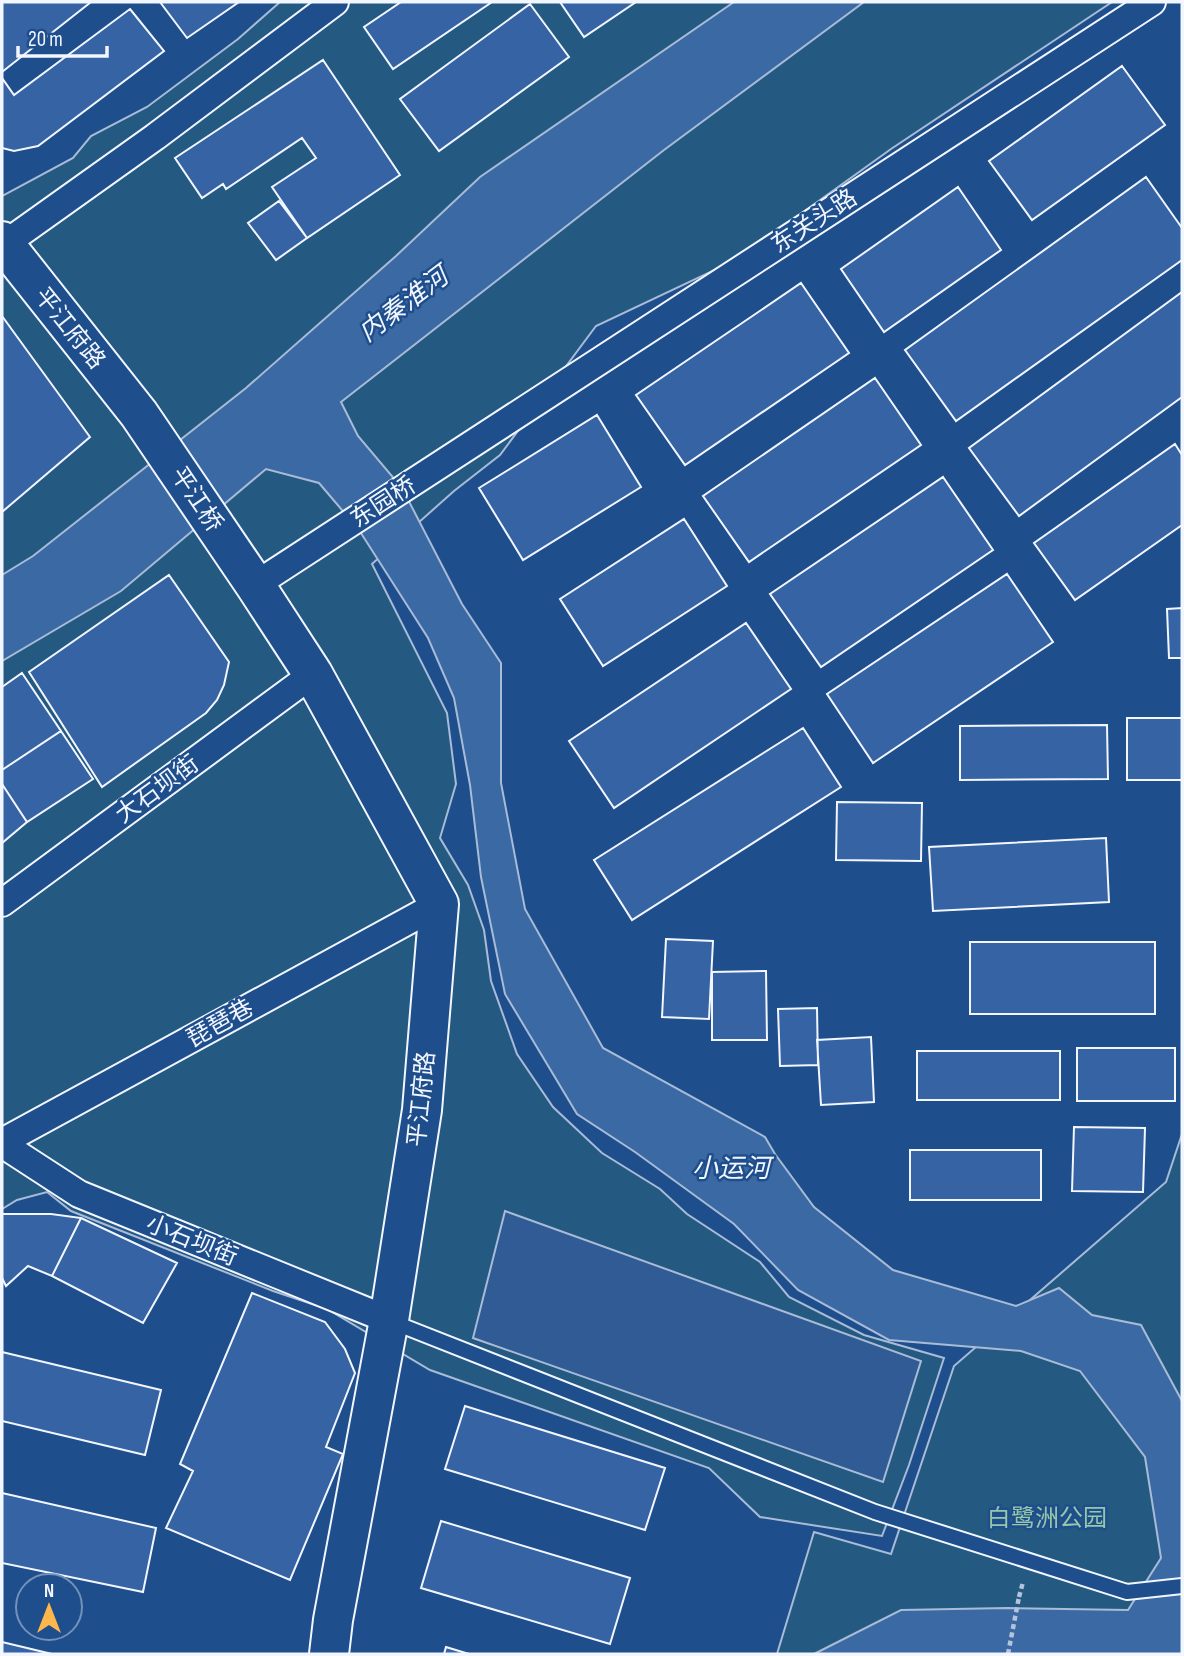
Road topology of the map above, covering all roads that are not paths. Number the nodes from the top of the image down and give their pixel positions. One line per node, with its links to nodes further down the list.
1 (335, 2): 3 (street)
2 (1152, 2): 5 (street, 东关头路)
3 (2, 244): 4 (street, 平江府路)
4 (139, 414): 6 (street, 平江桥)
5 (476, 441): 6 (street, 东园桥)
6 (256, 585): 7 (street)
7 (313, 674): 8 (street, 大石坝街); 9 (street)
8 (2, 903)
9 (439, 904): 10 (street, 琵琶巷); 11 (street, 平江府路)
10 (2, 1143): 11 (street, 小石坝街)
11 (389, 1320): 12 (lane); 13 (street, 平江府路)
12 (1182, 1586)
13 (329, 1654)

